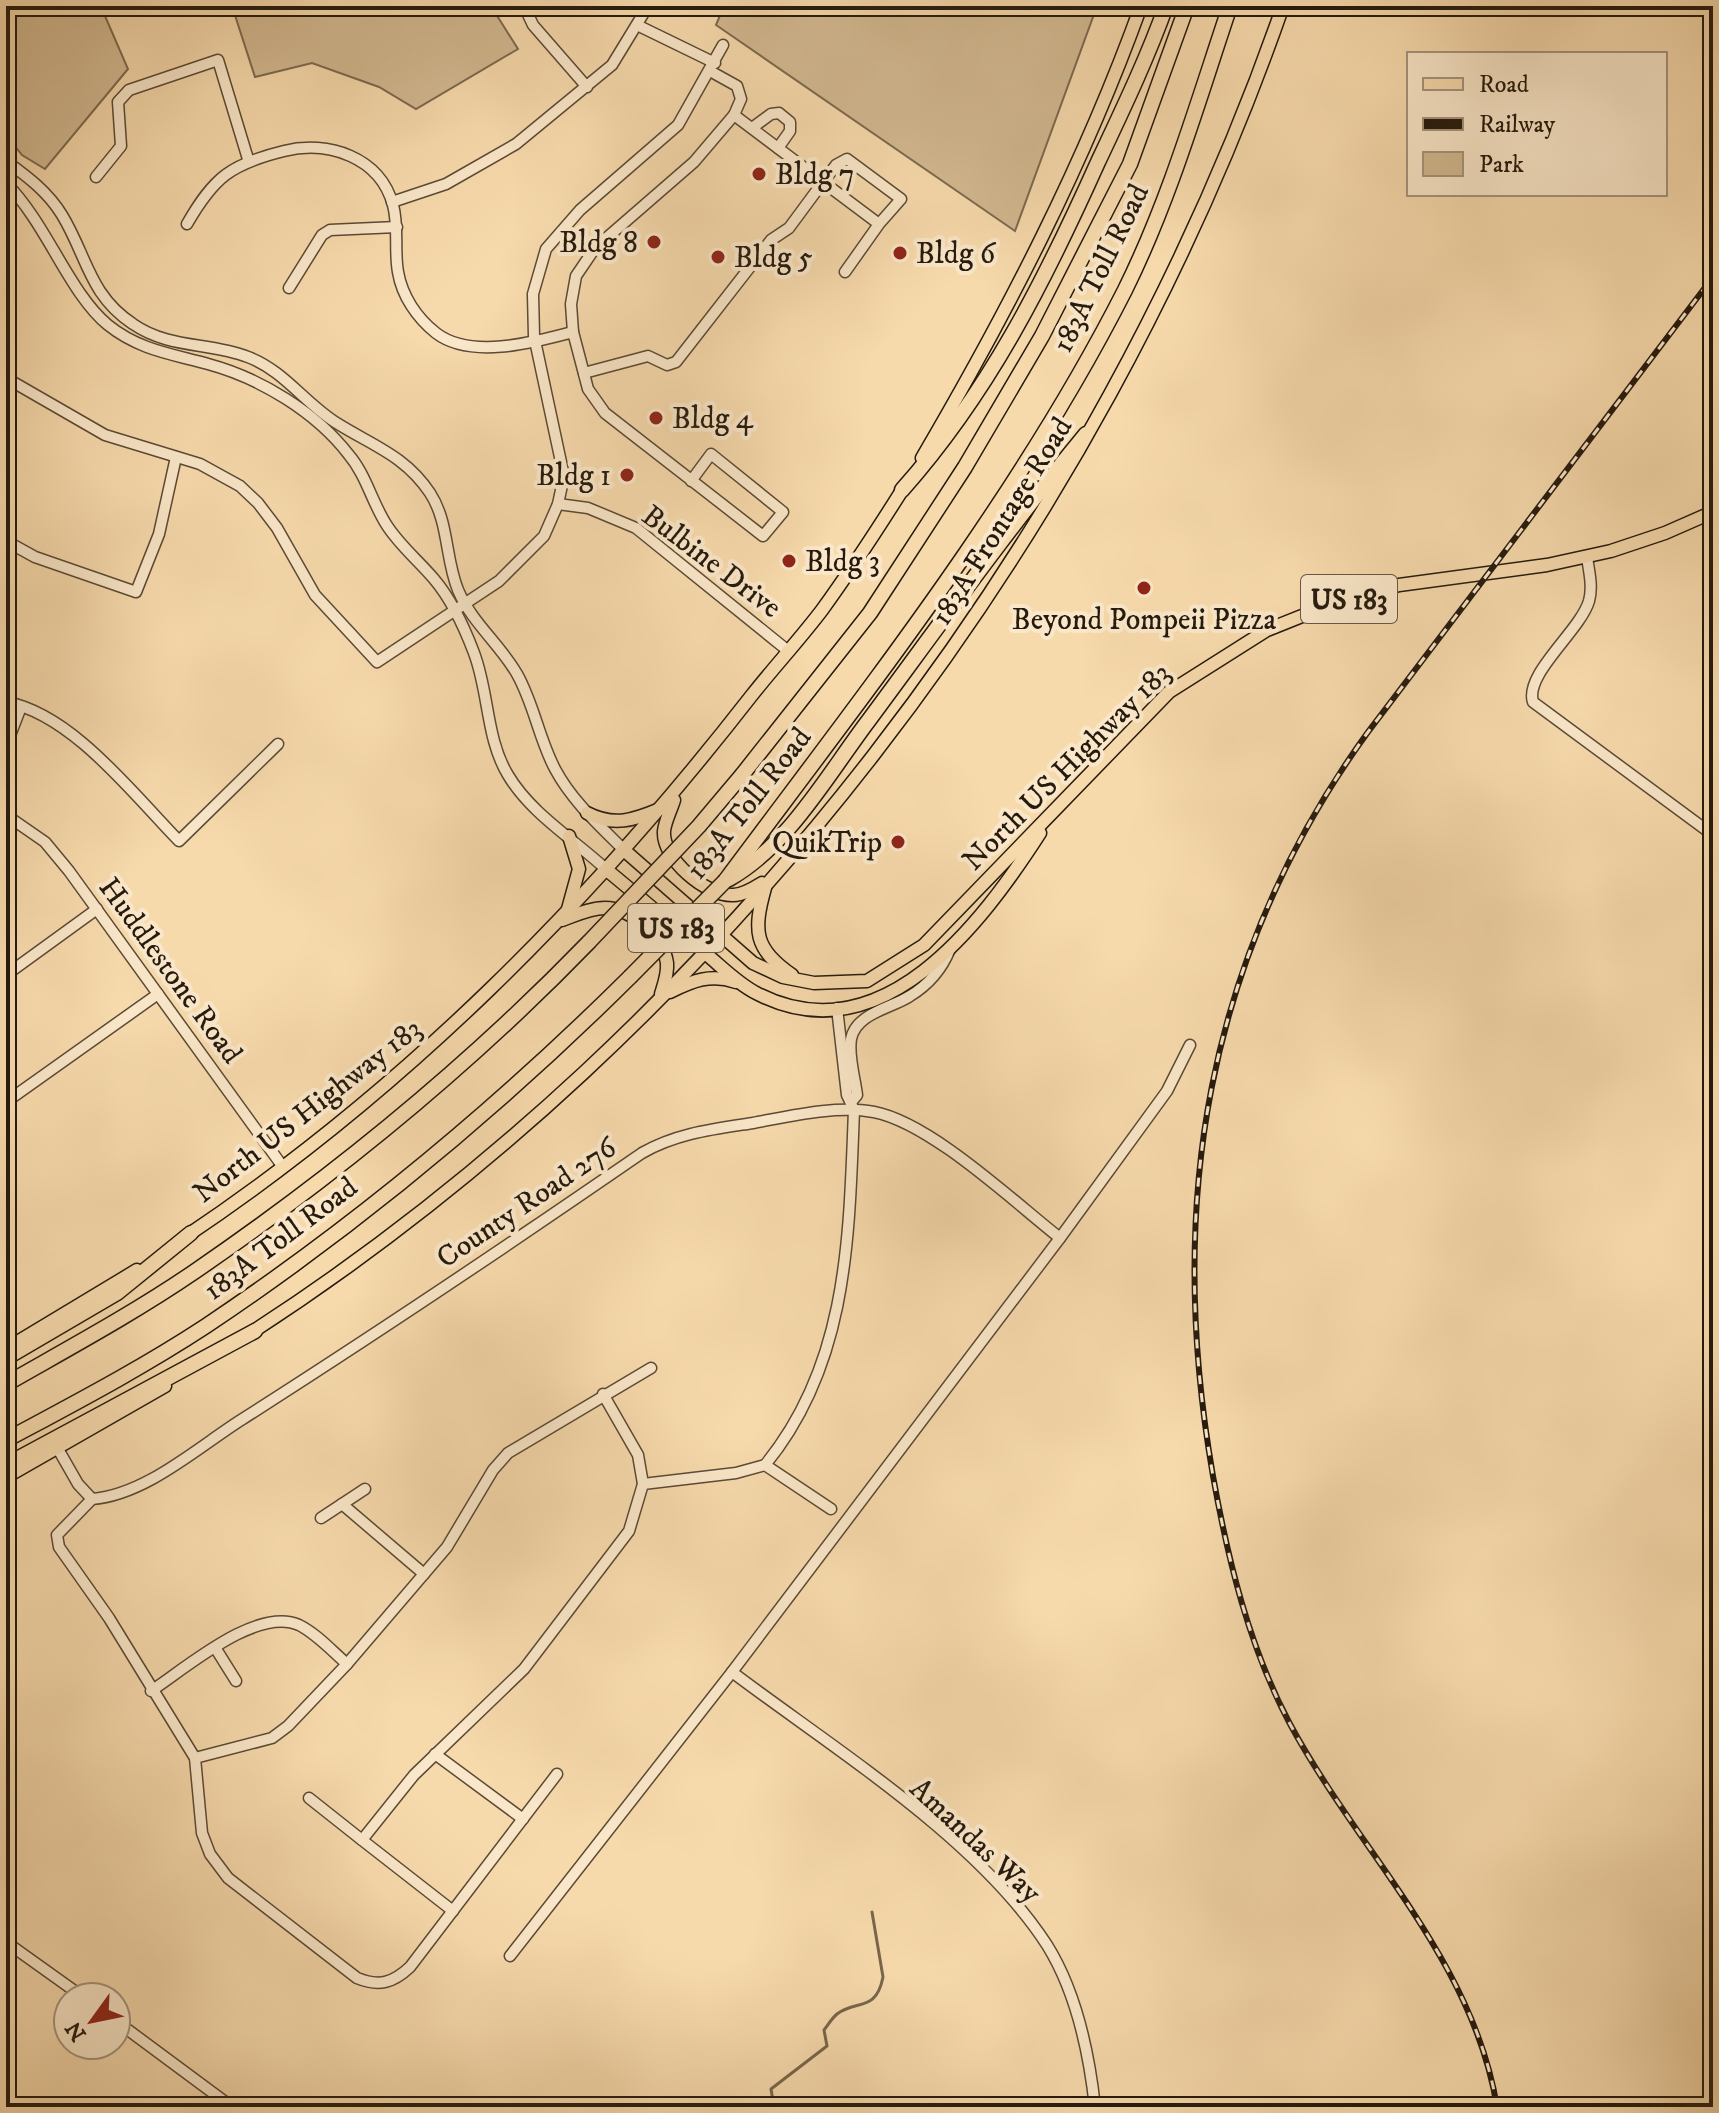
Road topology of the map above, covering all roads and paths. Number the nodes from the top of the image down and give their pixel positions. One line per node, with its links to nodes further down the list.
1 (524, 6): 11 (street)
2 (648, 6): 8 (street)
3 (1141, 6): 33 (main road)
4 (1166, 6): 33 (highway)
5 (1187, 6): 78 (highway, 183A Toll Road, bridge)
6 (1230, 6): 54 (highway, 183A Toll Road)
7 (1283, 6): 30 (main road, 183A Frontage Road)
8 (639, 26): 10 (street); 11 (street)
9 (723, 45): 10 (street)
10 (713, 67): 12 (street); 27 (street)
11 (587, 87): 20 (street)
12 (734, 115): 13 (street); 26 (street)
13 (752, 128): 14 (street); 14 (street)
14 (778, 148): 18 (street)
15 (248, 159): 17 (street); 20 (street); 21 (street)
16 (6, 161): 38 (street)
17 (96, 177)
18 (823, 182): 22 (street); 22 (street); 28 (street)
19 (6, 183): 39 (street)
20 (392, 202): 23 (street)
21 (187, 224)
22 (879, 224): 24 (street)
23 (397, 227): 25 (street); 27 (street)
24 (845, 272)
25 (289, 288)
26 (573, 332): 27 (street); 28 (street)
27 (536, 342): 34 (street)
28 (584, 373): 32 (street)
29 (6, 378): 31 (street)
30 (1086, 434): 54 (highway); 55 (main road, 183A Frontage Road)
31 (176, 457): 36 (street); 39 (street)
32 (691, 481): 32 (street)
33 (902, 490): 40 (main road)
34 (558, 504): 38 (street); 40 (street, Bulbine Drive)
35 (1713, 512): 37 (main road, North US Highway 183 / US 183)
36 (6, 541)
37 (1587, 557): 49 (main road, North US Highway 183 / US 183); 50 (street)
38 (466, 605): 39 (street); 47 (street)
39 (454, 612): 51 (street)
40 (787, 650): 45 (main road)
41 (6, 702): 42 (street)
42 (21, 707): 43 (street); 44 (street)
43 (278, 744)
44 (6, 746)
45 (678, 790): 46 (main road); 55 (main road)
46 (663, 808): 47 (main road); 52 (main road)
47 (587, 813): 52 (street)
48 (6, 815): 56 (street, Huddlestone Road)
49 (1050, 816): 59 (main road, North US Highway 183 / US 183); 63 (main road, North US Highway 183 / US 183)
50 (1713, 835)
51 (569, 836): 53 (street); 57 (main road)
52 (625, 851): 53 (main road, North US Highway 183 / US 183); 58 (main road, North US Highway 183 / US 183)
53 (608, 871): 57 (main road, North US Highway 183 / US 183); 60 (main road, North US Highway 183 / US 183)
54 (725, 881): 80 (highway, 183A Toll Road, bridge)
55 (769, 881): 58 (main road, 183A Frontage Road); 62 (main road)
56 (97, 909): 61 (street); 65 (street, Huddlestone Road)
57 (564, 917): 66 (main road); 71 (main road, North US Highway 183 / US 183)
58 (719, 936): 60 (main road, 183A Frontage Road); 62 (main road, North US Highway 183 / US 183)
59 (951, 948): 67 (main road, North US Highway 183 / US 183); 70 (street)
60 (704, 952): 64 (main road, North US Highway 183 / US 183); 66 (main road, 183A Frontage Road)
61 (6, 975)
62 (801, 981): 63 (main road, North US Highway 183 / US 183)
63 (867, 981): 67 (main road)
64 (744, 986): 66 (main road, US 183); 67 (main road, North US Highway 183 / US 183)
65 (158, 994): 69 (street); 71 (street, Huddlestone Road)
66 (660, 997): 74 (main road, US 183)
67 (837, 1008): 70 (street)
68 (1190, 1045): 73 (street)
69 (6, 1102)
70 (853, 1106): 73 (street, County Road 276); 83 (street); 87 (street, County Road 276)
71 (283, 1167): 72 (main road, North US Highway 183 / US 183)
72 (191, 1233): 75 (main road, North US Highway 183 / US 183); 76 (highway)
73 (1060, 1238): 94 (street)
74 (255, 1331): 81 (main road, US 183); 82 (highway)
75 (6, 1349)
76 (6, 1358)
77 (651, 1368): 79 (street)
78 (6, 1384)
79 (603, 1394): 85 (street); 91 (street)
80 (6, 1440)
81 (58, 1449): 84 (main road, US 183); 87 (street)
82 (6, 1465)
83 (765, 1465): 85 (street); 89 (street)
84 (6, 1477)
85 (643, 1484): 97 (street)
86 (365, 1489): 88 (street)
87 (92, 1499): 96 (street)
88 (342, 1504): 90 (street); 91 (street)
89 (831, 1509)
90 (321, 1518)
91 (424, 1574): 93 (street)
92 (216, 1649): 93 (street); 95 (street); 96 (street)
93 (347, 1664): 98 (street)
94 (732, 1672): 105 (street); 109 (street, Amandas Way)
95 (236, 1681)
96 (151, 1691): 98 (street)
97 (435, 1754): 101 (street); 102 (street)
98 (195, 1758): 103 (street)
99 (557, 1774): 101 (street)
100 (309, 1798): 102 (street)
101 (523, 1819): 103 (street)
102 (362, 1840): 103 (street)
103 (453, 1911)
104 (6, 1942): 106 (street)
105 (510, 1956)
106 (61, 1981)
107 (132, 2033): 108 (street)
108 (232, 2107)
109 (1095, 2107)

